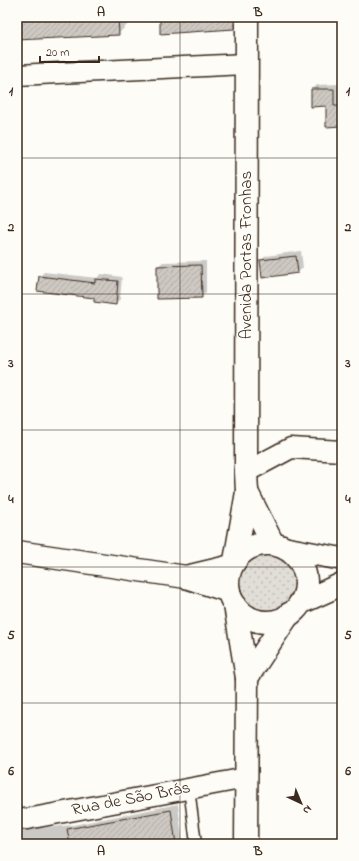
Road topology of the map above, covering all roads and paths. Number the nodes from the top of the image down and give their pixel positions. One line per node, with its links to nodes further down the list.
1 (246, 17): 2 (main road, Avenida Portas Fronhas)
2 (246, 64): 3 (street); 5 (main road, Avenida Portas Fronhas)
3 (17, 75)
4 (342, 451): 5 (street)
5 (246, 482): 6 (main road, Avenida Portas Fronhas); 9 (main road, Avenida Portas Fronhas)
6 (281, 547): 8 (main road); 9 (main road); 13 (main road)
7 (17, 552): 10 (main road)
8 (342, 559)
9 (234, 563): 10 (main road); 12 (main road)
10 (186, 577): 12 (main road)
11 (342, 584): 13 (main road)
12 (232, 598): 13 (main road); 14 (main road)
13 (295, 609): 14 (main road)
14 (247, 678): 15 (main road)
15 (246, 778): 16 (street, Rua de São Brás); 19 (main road)
16 (189, 788): 17 (street, Rua de São Brás); 18 (lane)
17 (17, 818)
18 (196, 844)
19 (246, 844)

